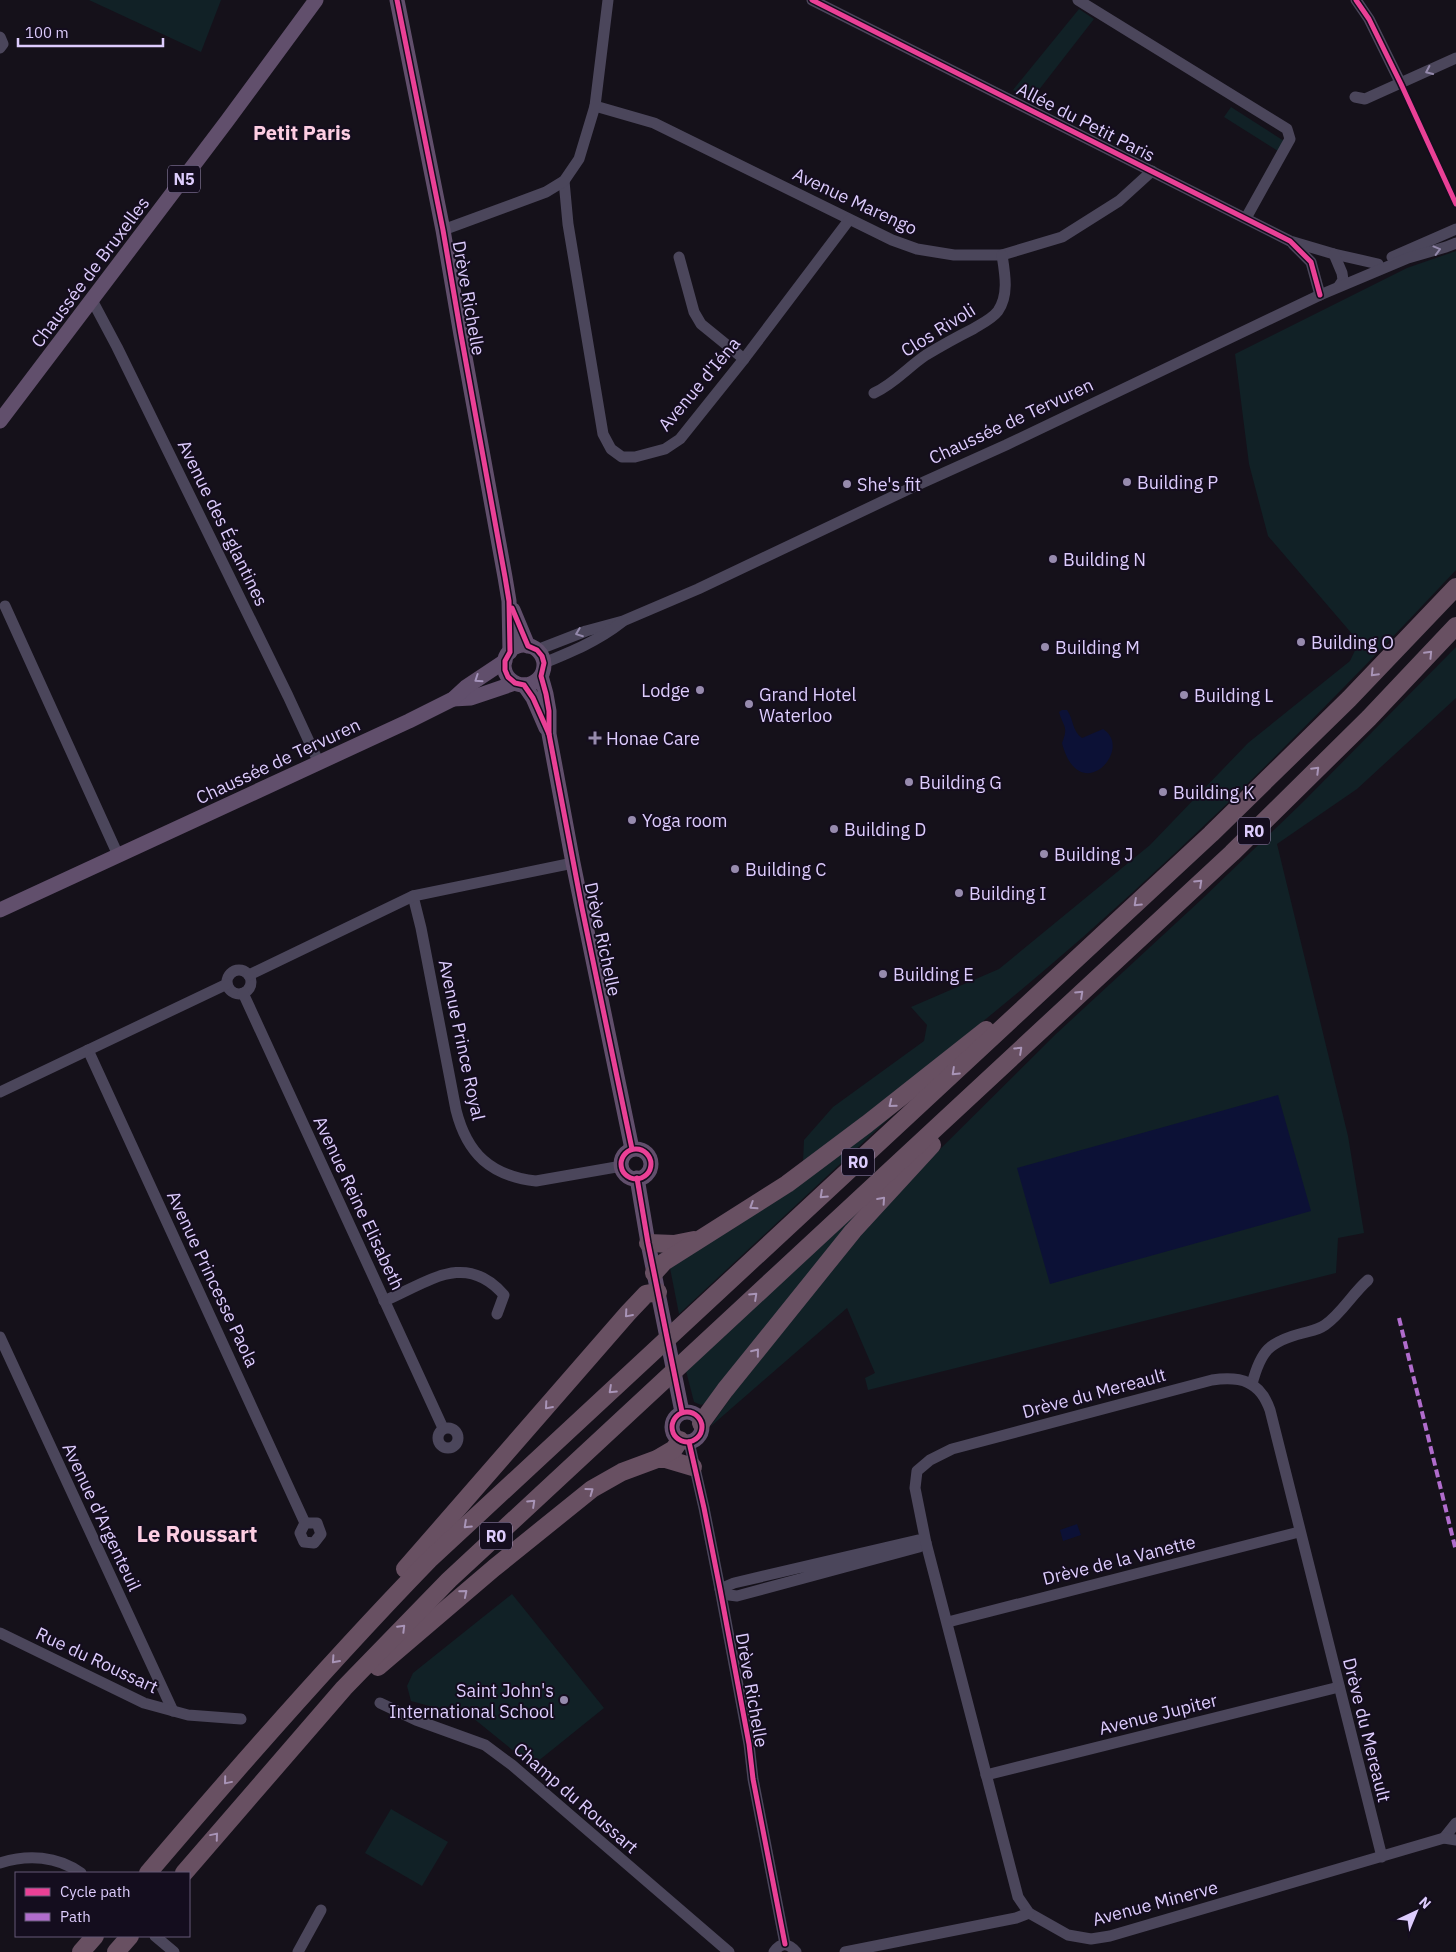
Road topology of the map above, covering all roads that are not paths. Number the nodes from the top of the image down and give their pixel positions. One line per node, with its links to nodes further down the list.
1 (316, 0): 28 (main road, Chaussée de Bruxelles / N5)
2 (397, 0): 18 (main road, Drève Richelle)
3 (608, 0): 12 (street)
4 (812, 0): 13 (street, Allée du Petit Paris)
5 (1078, 0): 15 (street)
6 (1356, 0): 10 (street)
7 (0, 37): 8 (street)
8 (0, 48)
9 (1456, 58): 10 (street, one-way to 10)
10 (1401, 84): 11 (street)
11 (1355, 97)
12 (595, 106): 14 (street); 16 (street, Avenue Marengo)
13 (1152, 171): 15 (street, Allée du Petit Paris); 22 (street, Avenue Marengo)
14 (564, 181): 18 (street); 29 (street, Avenue d'Iéna)
15 (1246, 218): 19 (street, Allée du Petit Paris)
16 (849, 220): 22 (street, Avenue Marengo); 29 (street, Avenue d'Iéna)
17 (1456, 229): 24 (street, Chaussée de Tervuren)
18 (443, 230): 33 (main road, Drève Richelle)
19 (1290, 241): 21 (street, Allée du Petit Paris); 27 (street, Allée du Petit Paris)
20 (1456, 243): 25 (street, Chaussée de Tervuren, one-way to 20)
21 (1334, 254): 24 (street, Allée du Petit Paris); 26 (street)
22 (1002, 255): 30 (street, Clos Rivoli)
23 (679, 257): 29 (street)
24 (1378, 264): 25 (street, Chaussée de Tervuren)
25 (1359, 277): 26 (street, Chaussée de Tervuren)
26 (1339, 286): 27 (street, Chaussée de Tervuren)
27 (1320, 295): 37 (street, Chaussée de Tervuren)
28 (92, 300): 31 (main road, Chaussée de Bruxelles / N5); 41 (street, Avenue des Églantines)
29 (744, 360)
30 (874, 393)
31 (0, 421)
32 (1456, 587): 49 (highway, R0, one-way to 49)
33 (509, 601): 36 (main road, Drève Richelle); 37 (main road, Drève Richelle)
34 (5, 606): 42 (street)
35 (1456, 626): 52 (highway, R0, one-way to 35)
36 (507, 656): 37 (main road); 38 (main road); 39 (main road, Chaussée de Tervuren, one-way to 39)
37 (537, 659): 38 (main road); 40 (main road, Drève Richelle)
38 (519, 684): 39 (main road, Chaussée de Tervuren); 40 (main road, Drève Richelle)
39 (454, 699): 41 (main road, Chaussée de Tervuren)
40 (549, 734): 43 (main road, Drève Richelle)
41 (319, 763): 42 (main road, Chaussée de Tervuren)
42 (118, 855): 45 (main road, Chaussée de Tervuren)
43 (573, 863): 44 (street); 53 (main road, Drève Richelle)
44 (413, 896): 46 (street); 54 (street, Avenue Prince Royal)
45 (0, 910)
46 (249, 974): 47 (street); 48 (street)
47 (227, 984): 48 (street); 50 (street)
48 (243, 993): 61 (street, Avenue Reine Elisabeth)
49 (1016, 1016): 56 (highway, one-way to 56); 76 (highway, R0, one-way to 76)
50 (88, 1050): 51 (street); 71 (street, Avenue Princesse Paola)
51 (0, 1092)
52 (957, 1107): 66 (highway, one-way to 52); 79 (highway, R0, one-way to 52)
53 (632, 1150): 54 (main road); 55 (main road)
54 (622, 1166): 55 (main road)
55 (637, 1178): 57 (main road)
56 (702, 1238): 57 (highway); 58 (highway)
57 (648, 1243): 58 (main road)
58 (654, 1273): 60 (main road)
59 (1368, 1280): 64 (street)
60 (658, 1292): 65 (main road); 76 (highway, one-way to 76)
61 (384, 1301): 62 (street); 67 (street, Avenue Reine Elisabeth)
62 (497, 1314)
63 (0, 1337): 81 (street, Avenue d'Argenteuil)
64 (1252, 1384): 72 (street, Drève du Mereault); 73 (street, Drève du Mereault)
65 (682, 1412): 66 (main road); 68 (main road)
66 (701, 1423): 68 (main road)
67 (443, 1428)
68 (684, 1441): 69 (highway); 70 (street, Drève Richelle)
69 (657, 1459): 70 (highway); 79 (highway, one-way to 69)
70 (693, 1466): 74 (street, Drève Richelle)
71 (305, 1523)
72 (1299, 1532): 75 (street, Drève de la Vanette); 78 (street, Drève du Mereault)
73 (926, 1543): 74 (street); 75 (street, Drève du Mereault)
74 (720, 1590): 97 (street, Drève Richelle)
75 (948, 1622): 83 (street, Drève du Mereault)
76 (368, 1623): 90 (highway, R0, one-way to 90)
77 (0, 1634): 81 (street, Rue du Roussart)
78 (1339, 1687): 83 (street, Avenue Jupiter); 87 (street, Drève du Mereault)
79 (344, 1688): 91 (highway, R0, one-way to 79)
80 (380, 1703): 102 (street, Champ du Roussart)
81 (173, 1711): 82 (street, Rue du Roussart)
82 (241, 1719)
83 (986, 1775): 93 (street, Drève du Mereault)
84 (1456, 1824): 85 (street)
85 (1444, 1838): 86 (street, Avenue Minerve); 87 (street, Avenue Minerve)
86 (1456, 1840)
87 (1382, 1857): 93 (street, Avenue Minerve)
88 (0, 1863): 89 (street)
89 (79, 1872)
90 (149, 1872)
91 (185, 1872)
92 (321, 1910): 101 (street)
93 (1029, 1914): 105 (street)
94 (94, 1937): 98 (highway)
95 (129, 1937): 99 (highway)
96 (156, 1937): 100 (street)
97 (785, 1944): 103 (street); 104 (street)
98 (81, 1952)
99 (116, 1952)
100 (174, 1952)
101 (298, 1952)
102 (729, 1952)
103 (774, 1952)
104 (796, 1952)
105 (846, 1952)

